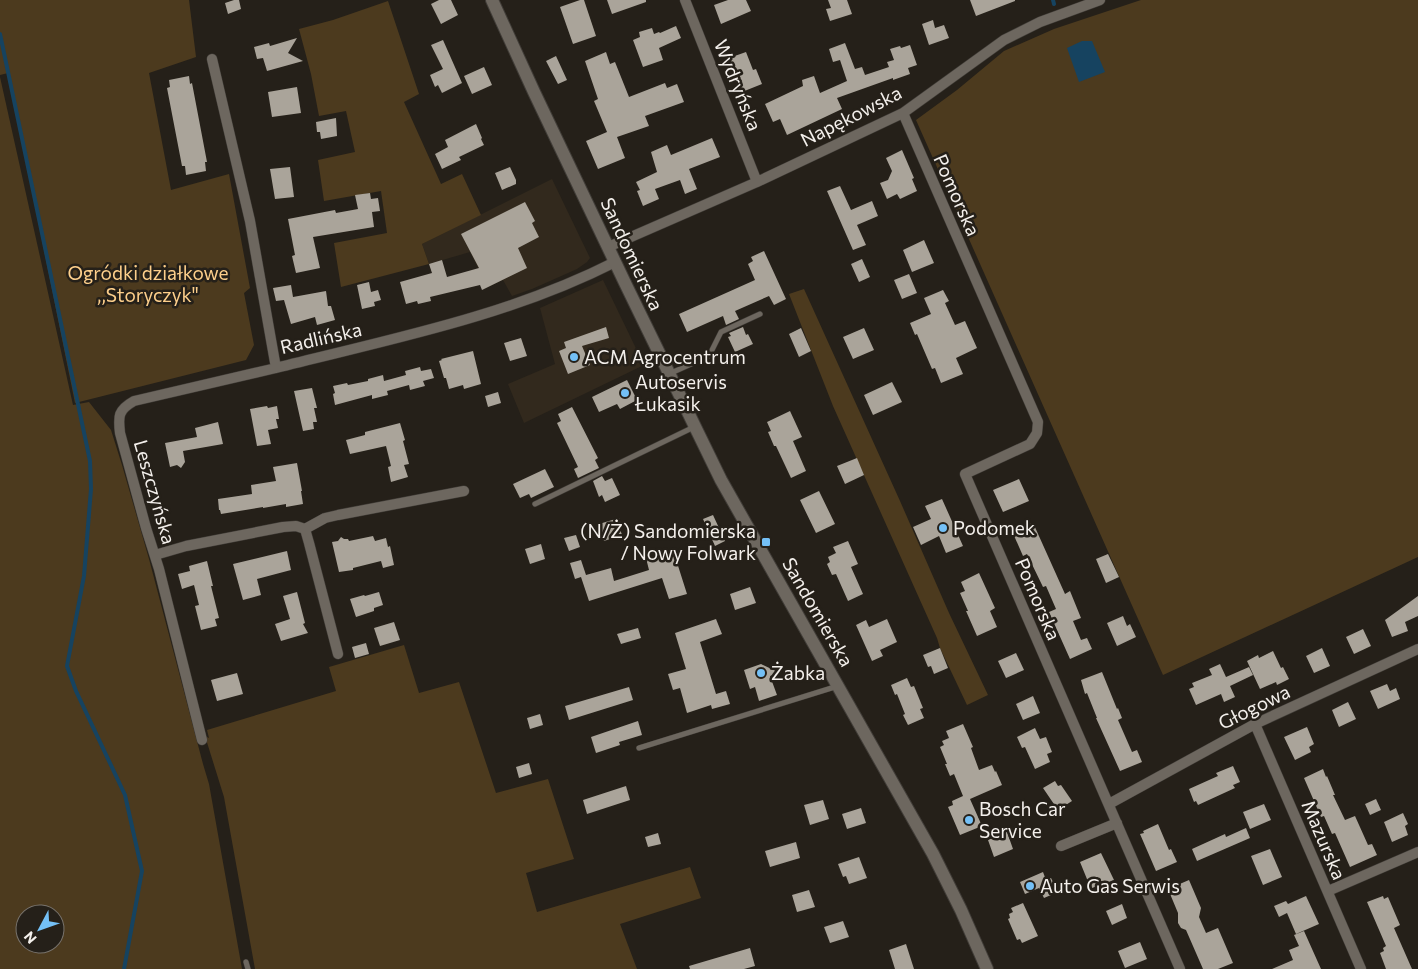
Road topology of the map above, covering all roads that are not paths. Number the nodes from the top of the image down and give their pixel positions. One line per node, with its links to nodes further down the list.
1 (492, 0): 7 (street, Sandomierska)
2 (685, 0): 6 (street, Wydryńska)
3 (1100, 0): 5 (street, Napękowska)
4 (212, 58): 10 (street, Radlińska)
5 (903, 113): 6 (street, Napękowska); 23 (street, Pomorska)
6 (758, 182): 7 (street, Napękowska)
7 (608, 247): 8 (street, Sandomierska)
8 (615, 262): 10 (street, Radlińska); 11 (street, Sandomierska)
9 (760, 314): 11 (lane)
10 (276, 368): 16 (street, Leszczyńska)
11 (669, 374): 12 (street, Sandomierska)
12 (694, 427): 14 (lane); 19 (street, Sandomierska)
13 (464, 491): 15 (street)
14 (534, 504)
15 (305, 529): 16 (street); 18 (street)
16 (155, 555): 21 (street, Leszczyńska)
17 (1418, 649): 20 (street, Głogowa)
18 (338, 654)
19 (838, 685): 22 (lane); 30 (street, Sandomierska)
20 (1255, 724): 23 (street, Głogowa); 27 (street, Mazurska)
21 (202, 740)
22 (639, 748)
23 (1109, 804): 24 (street, Pomorska)
24 (1117, 823): 25 (street); 31 (street, Pomorska)
25 (1061, 846)
26 (1418, 852): 27 (street)
27 (1328, 892): 32 (street, Mazurska)
28 (246, 962): 29 (lane)
29 (248, 969)
30 (987, 969)
31 (1180, 969)
32 (1362, 969)

